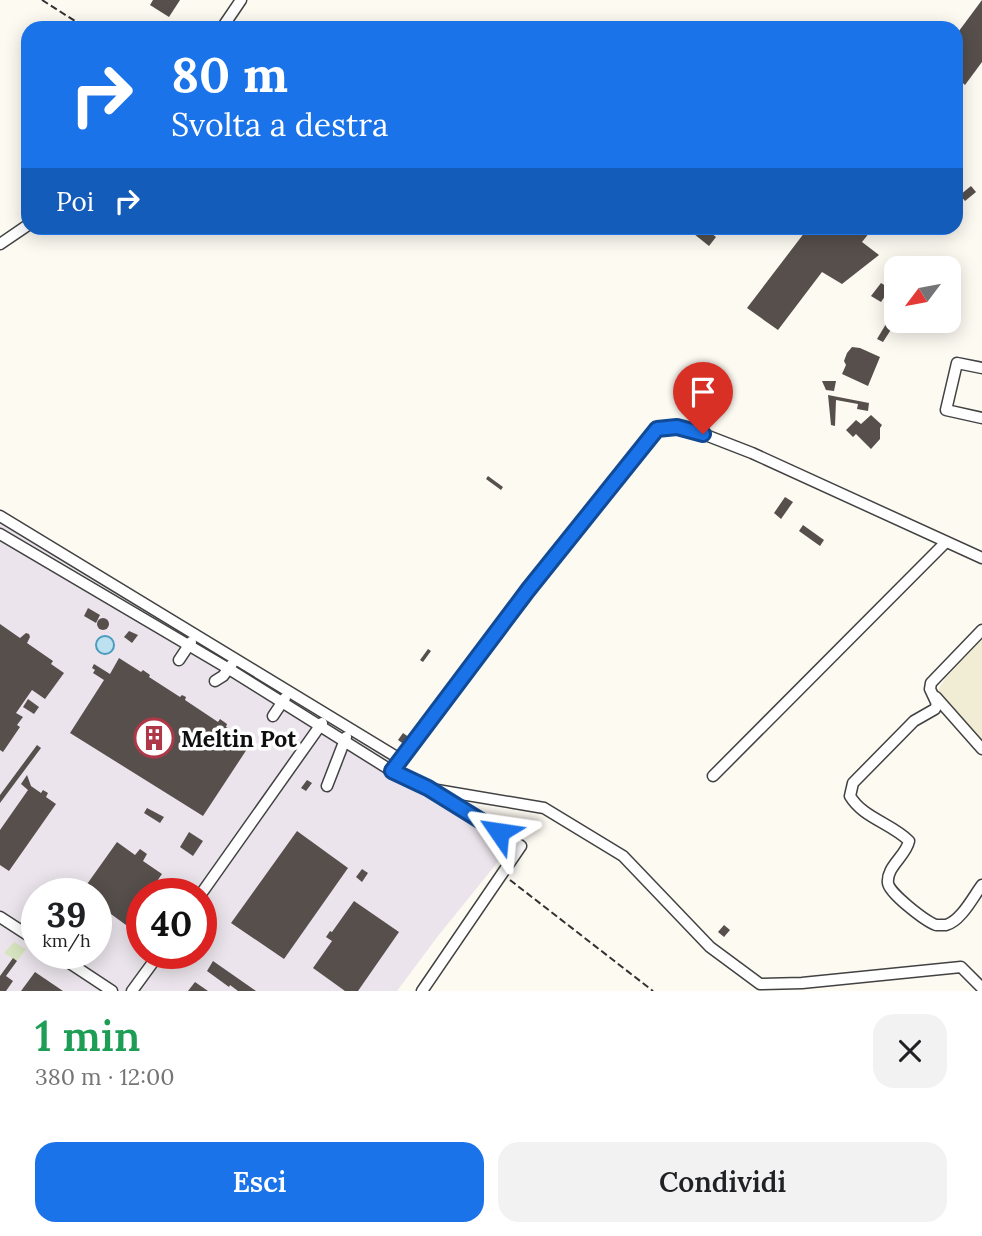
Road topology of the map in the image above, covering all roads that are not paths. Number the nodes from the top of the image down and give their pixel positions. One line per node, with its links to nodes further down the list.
1 (241, 0): 2 (street)
2 (227, 21)
3 (21, 230): 4 (street)
4 (0, 244)
5 (982, 368): 6 (street)
6 (982, 418)
7 (0, 516): 8 (street)
8 (12, 523): 9 (street); 13 (street)
9 (2, 538): 14 (street)
10 (946, 542): 11 (street); 27 (street); 29 (street)
11 (982, 558)
12 (982, 630): 19 (street)
13 (195, 634): 14 (street); 15 (street)
14 (189, 645): 16 (street); 17 (street)
15 (234, 658): 17 (street); 18 (street)
16 (179, 660)
17 (222, 678): 20 (street)
18 (288, 691): 20 (street); 21 (street)
19 (934, 695): 26 (street); 35 (street)
20 (282, 702): 22 (street); 23 (street)
21 (327, 714): 23 (street); 24 (street)
22 (273, 716)
23 (320, 727): 25 (street); 34 (street)
24 (350, 728): 25 (street); 27 (street)
25 (344, 741): 28 (street); 30 (street)
26 (982, 749)
27 (400, 759): 28 (street)
28 (392, 771): 31 (street)
29 (713, 776)
30 (327, 786)
31 (428, 788): 32 (street); 33 (street)
32 (484, 799): 33 (street); 40 (street)
33 (476, 818): 43 (street)
34 (212, 878)
35 (982, 885)
36 (0, 917): 37 (street)
37 (21, 931)
38 (79, 969): 41 (street)
39 (148, 969): 42 (street)
40 (982, 988)
41 (112, 991)
42 (132, 991)
43 (422, 991)

